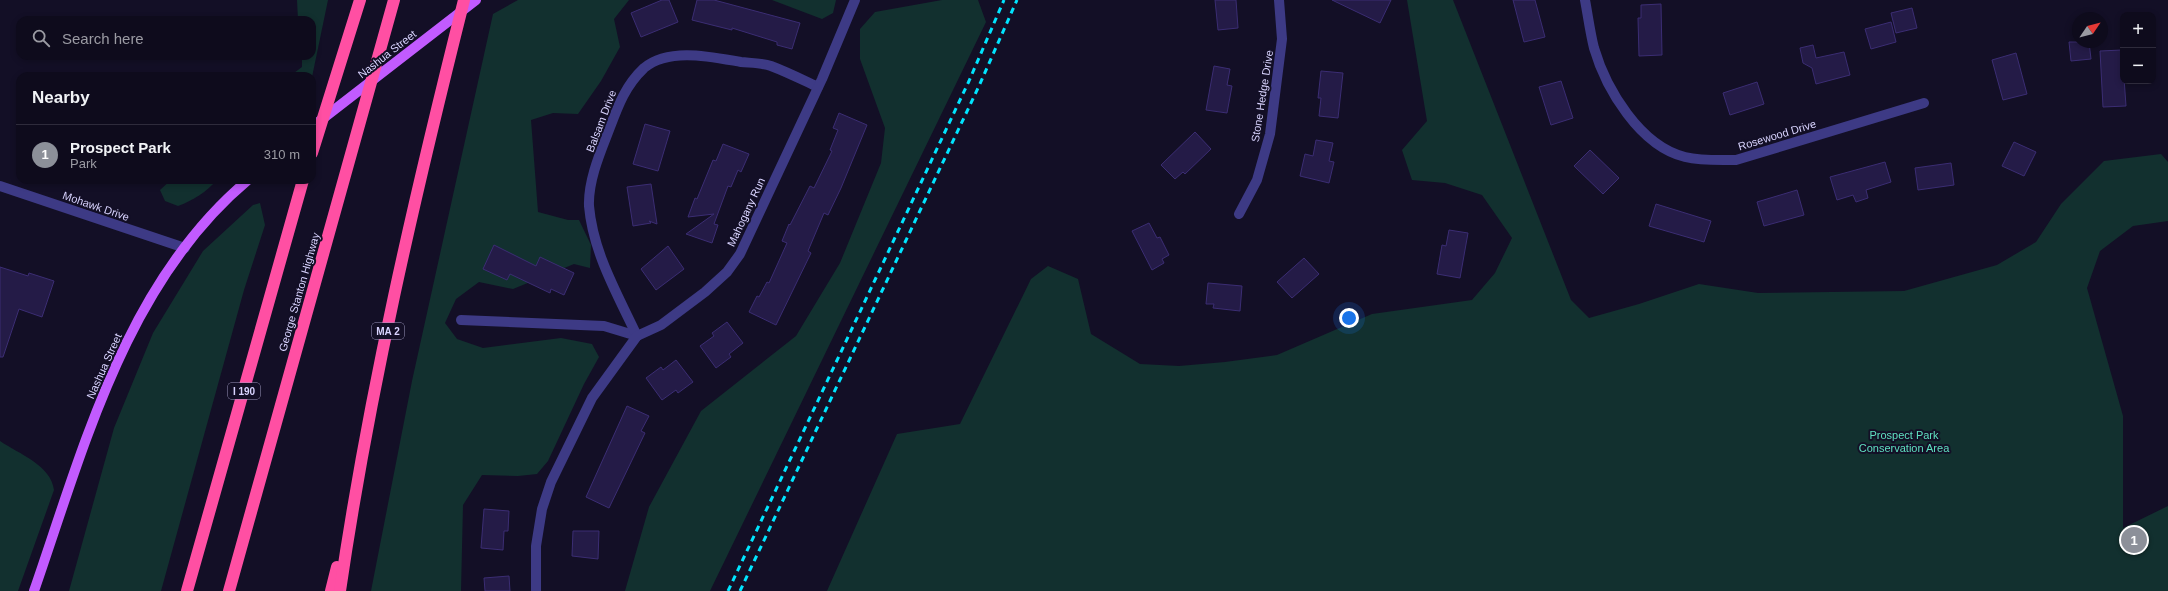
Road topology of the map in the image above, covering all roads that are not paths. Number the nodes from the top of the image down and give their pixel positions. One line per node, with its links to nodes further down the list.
1 (360, 0): 11 (highway)
2 (394, 0): 22 (highway, George Stanton Highway)
3 (464, 0): 19 (highway, MA 2)
4 (476, 0): 10 (main road, Nashua Street)
5 (855, 0): 8 (street, Mahogany Run)
6 (1279, 0): 15 (street, Stone Hedge Drive)
7 (1585, 0): 9 (street, Rosewood Drive)
8 (818, 87): 18 (street, Mahogany Run); 18 (street, Balsam Drive)
9 (1924, 103)
10 (316, 124)
11 (316, 140)
12 (243, 184): 16 (main road, Nashua Street)
13 (302, 185): 21 (highway, I 190)
14 (0, 186): 16 (street, Mohawk Drive)
15 (1239, 214)
16 (185, 248): 20 (main road, Nashua Street)
17 (462, 320): 18 (street)
18 (637, 336): 25 (street, Mahogany Run)
19 (355, 492): 23 (highway); 24 (highway, MA 2)
20 (34, 591)
21 (188, 591)
22 (229, 591)
23 (331, 591)
24 (340, 591)
25 (536, 591)

